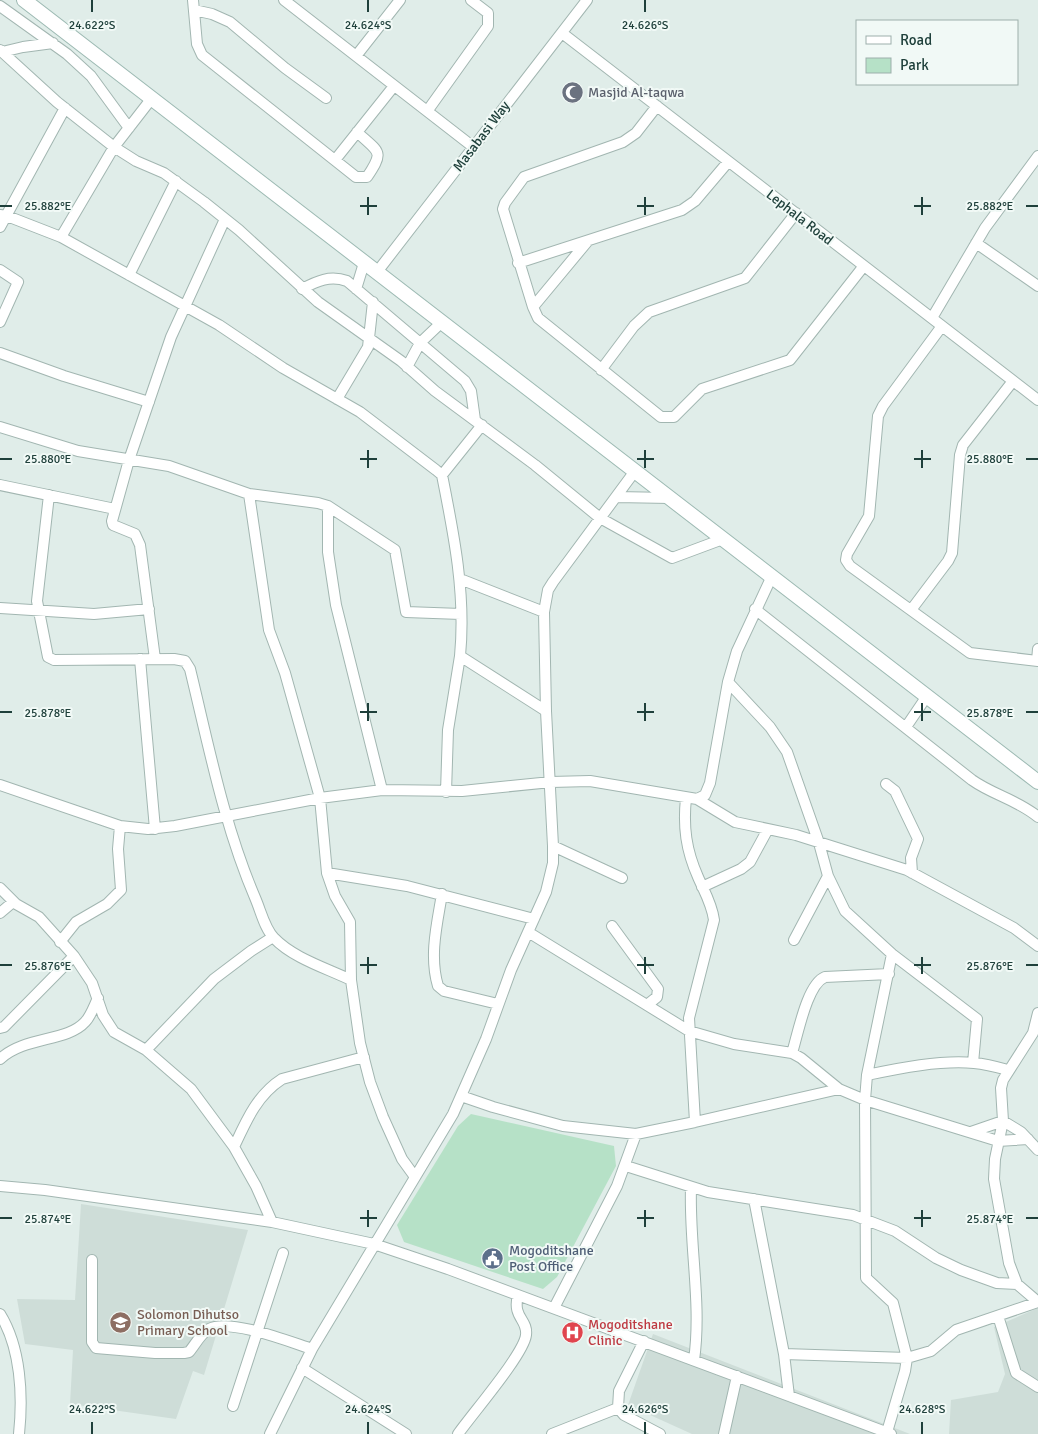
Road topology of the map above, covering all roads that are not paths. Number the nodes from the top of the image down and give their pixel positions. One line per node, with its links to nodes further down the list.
1 (24, 0): 13 (main road)
2 (284, 0): 11 (street)
3 (400, 0): 11 (street)
4 (471, 0): 17 (street)
5 (587, 0): 8 (street, Masabasi Way)
6 (193, 5): 14 (street); 23 (street)
7 (0, 6): 9 (street)
8 (562, 33): 15 (street, Lephala Road); 20 (street, Masabasi Way)
9 (53, 43): 10 (street); 18 (street)
10 (1, 51): 16 (street)
11 (356, 56): 12 (street)
12 (394, 86): 17 (street); 19 (street)
13 (152, 98): 18 (street); 33 (main road)
14 (326, 98)
15 (657, 106): 24 (street, Lephala Road); 34 (street)
16 (65, 108): 21 (street); 27 (street)
17 (428, 110): 20 (street)
18 (129, 128): 21 (street)
19 (357, 132): 23 (street); 23 (street)
20 (472, 146): 37 (street, Masabasi Way)
21 (114, 147): 25 (street); 30 (street)
22 (1038, 156): 32 (street)
23 (335, 160)
24 (728, 162): 26 (street, Lephala Road); 31 (street)
25 (176, 181): 28 (street); 38 (street)
26 (796, 213): 35 (street, Lephala Road); 53 (street)
27 (4, 215): 29 (street); 30 (street)
28 (226, 219): 41 (street); 43 (street)
29 (0, 228)
30 (61, 237): 38 (street)
31 (587, 241): 34 (street); 44 (street)
32 (976, 243): 39 (street); 45 (street)
33 (364, 263): 37 (main road); 40 (street)
34 (518, 264): 44 (street)
35 (863, 267): 45 (street, Lephala Road); 53 (street)
36 (0, 270): 46 (street)
37 (377, 272): 47 (main road)
38 (128, 275): 43 (street)
39 (1038, 286)
40 (356, 288): 41 (street); 42 (street)
41 (302, 289): 49 (street)
42 (373, 302): 49 (street); 50 (street)
43 (186, 307): 55 (street); 57 (street)
44 (533, 308): 53 (street)
45 (932, 318): 48 (street, Lephala Road)
46 (0, 322)
47 (442, 322): 50 (street); 61 (main road)
48 (942, 326): 54 (street, Lephala Road); 78 (street)
49 (370, 340): 52 (street); 55 (street)
50 (420, 343): 52 (street); 58 (street)
51 (0, 353): 57 (street)
52 (407, 367): 58 (street)
53 (601, 370)
54 (1014, 381): 56 (street, Lephala Road); 78 (street)
55 (337, 398): 62 (street)
56 (1038, 400)
57 (149, 402): 60 (street)
58 (479, 423): 62 (street); 70 (street)
59 (0, 427): 60 (street)
60 (129, 460): 64 (street); 69 (street)
61 (635, 471): 66 (street); 67 (main road)
62 (442, 475): 73 (street)
63 (0, 485): 65 (street)
64 (249, 494): 68 (street); 96 (street)
65 (50, 495): 69 (street); 77 (street)
66 (616, 497): 67 (street); 70 (street)
67 (670, 498): 71 (main road)
68 (328, 506): 80 (street); 94 (street)
69 (115, 509): 75 (street)
70 (600, 518): 71 (street); 79 (street)
71 (723, 539): 72 (main road)
72 (772, 576): 76 (street); 87 (main road)
73 (460, 579): 79 (street); 80 (street)
74 (0, 608): 77 (street)
75 (149, 609): 77 (street); 84 (street)
76 (755, 609): 86 (street); 89 (street)
77 (38, 610): 83 (street)
78 (911, 610): 85 (street)
79 (544, 612): 88 (street)
80 (461, 614): 82 (street)
81 (1038, 649): 85 (street)
82 (460, 656): 88 (street); 95 (street)
83 (140, 660): 84 (street); 102 (street)
84 (155, 660): 99 (street)
85 (1038, 661)
86 (728, 682): 98 (street); 104 (street)
87 (927, 696): 89 (street); 91 (main road)
88 (546, 711): 90 (street)
89 (906, 727): 100 (street)
90 (551, 782): 95 (street); 97 (street); 105 (street)
91 (1038, 782)
92 (886, 784): 106 (street)
93 (0, 785): 101 (street)
94 (382, 790): 95 (street); 96 (street)
95 (446, 792)
96 (320, 798): 99 (street); 107 (street)
97 (686, 798): 98 (street); 110 (street)
98 (697, 799): 103 (street)
99 (226, 817): 102 (street); 118 (street)
100 (1038, 817)
101 (120, 826): 102 (street); 120 (street)
102 (155, 829)
103 (768, 829): 104 (street); 110 (street)
104 (820, 843): 106 (street); 108 (street)
105 (553, 846): 109 (street); 115 (street)
106 (912, 872): 121 (street)
107 (327, 873): 112 (street); 125 (street)
108 (828, 876): 119 (street); 122 (street)
109 (622, 878)
110 (702, 887): 131 (street)
111 (0, 888): 113 (street)
112 (442, 894): 115 (street); 127 (street)
113 (13, 902): 114 (street); 120 (street)
114 (0, 913)
115 (534, 919): 117 (street)
116 (612, 926): 128 (street)
117 (528, 932): 127 (street); 128 (street)
118 (273, 937): 125 (street); 132 (street)
119 (794, 940)
120 (60, 942): 123 (street)
121 (1038, 946)
122 (892, 954): 124 (street); 136 (street)
123 (74, 956): 126 (street); 130 (street)
124 (888, 974): 133 (street); 138 (street)
125 (351, 980): 134 (street)
126 (98, 998): 132 (street); 135 (street)
127 (498, 1004): 140 (street)
128 (647, 1005): 131 (street)
129 (1038, 1013): 137 (street)
130 (0, 1028)
131 (689, 1031): 133 (street); 142 (street)
132 (146, 1050): 148 (street)
133 (792, 1053): 139 (street)
134 (364, 1057): 148 (street); 151 (street)
135 (0, 1059)
136 (973, 1062): 137 (street); 138 (street)
137 (1008, 1070): 143 (street)
138 (867, 1075): 141 (street)
139 (839, 1089): 141 (street); 142 (street)
140 (461, 1096): 145 (street); 151 (street)
141 (865, 1100): 144 (street); 155 (street)
142 (695, 1122): 145 (street)
143 (1003, 1122): 144 (street); 146 (street); 147 (street)
144 (972, 1132): 147 (street)
145 (636, 1134): 150 (street)
146 (1028, 1139): 147 (street); 149 (street)
147 (998, 1141): 160 (street)
148 (234, 1147): 156 (street)
149 (1038, 1150)
150 (626, 1166): 153 (street); 163 (street)
151 (415, 1177): 157 (street)
152 (0, 1186): 156 (street)
153 (691, 1188): 154 (street); 171 (street)
154 (754, 1199): 155 (street); 169 (street)
155 (867, 1221): 160 (street); 170 (street)
156 (272, 1222): 157 (street)
157 (374, 1244): 161 (street); 168 (street)
158 (283, 1253): 166 (street)
159 (92, 1260): 166 (street)
160 (1017, 1284): 162 (street)
161 (518, 1295): 163 (street); 182 (street)
162 (1038, 1302): 165 (street)
163 (554, 1308): 167 (street)
164 (0, 1314): 179 (street)
165 (998, 1316): 170 (street); 174 (street)
166 (256, 1332): 168 (street); 176 (street)
167 (644, 1341): 171 (street); 177 (street)
168 (312, 1349): 172 (street)
169 (784, 1354): 170 (street); 175 (street)
170 (907, 1358): 178 (street)
171 (694, 1360): 173 (street)
172 (302, 1368): 180 (street); 181 (street)
173 (737, 1376): 175 (street); 185 (street)
174 (1038, 1387)
175 (789, 1396): 178 (street)
176 (233, 1406)
177 (618, 1408): 183 (street); 184 (street)
178 (889, 1433)
179 (19, 1434)
180 (270, 1434)
181 (406, 1434)
182 (458, 1434)
183 (552, 1434)
184 (660, 1434)
185 (724, 1434)

